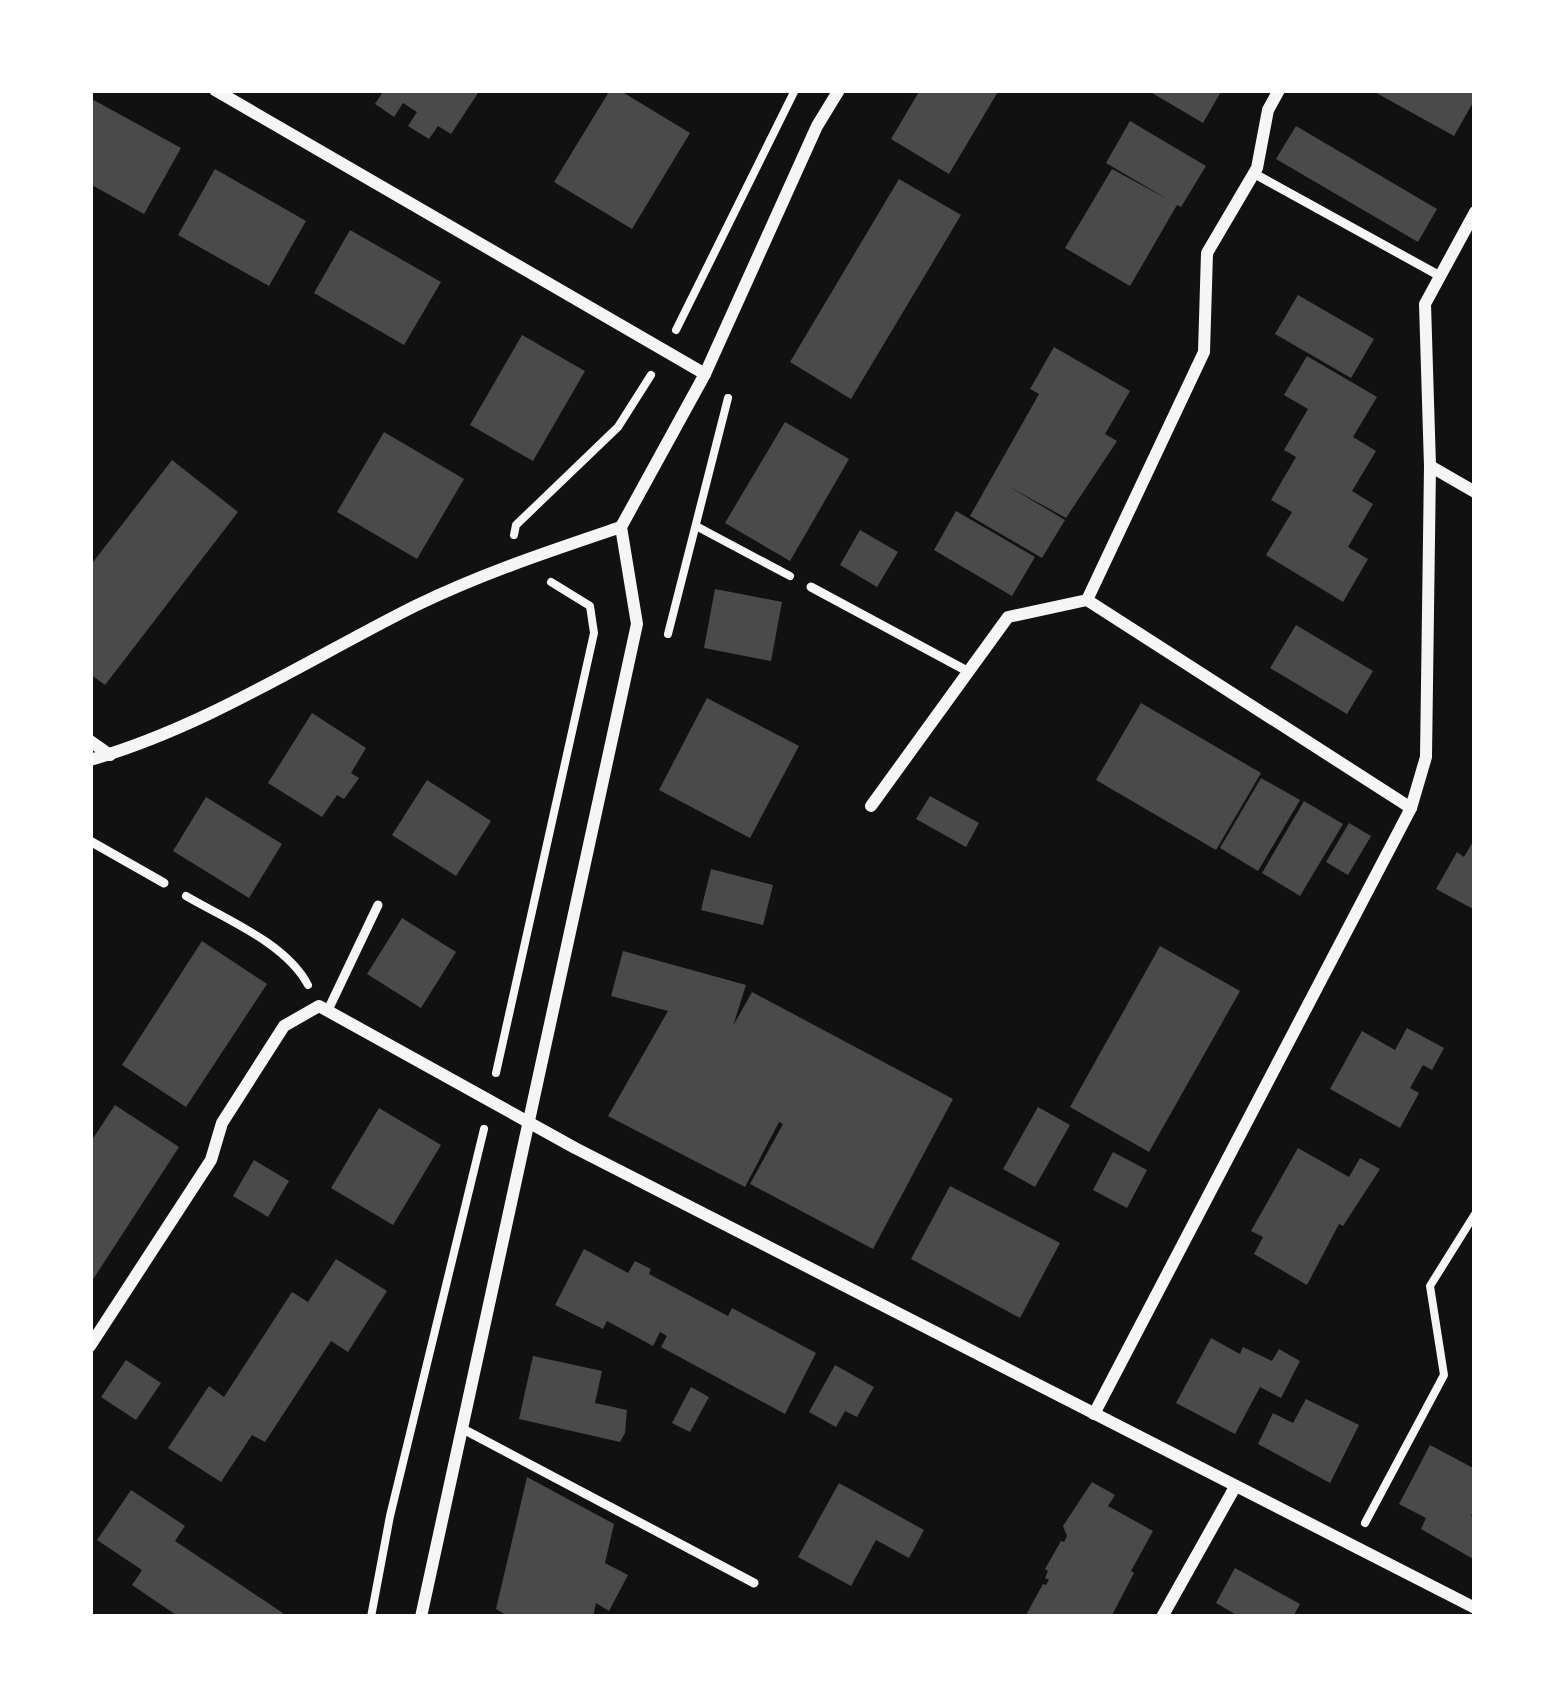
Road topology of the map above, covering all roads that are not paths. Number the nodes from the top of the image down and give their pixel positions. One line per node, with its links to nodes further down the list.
1 (215, 90): 7 (street)
2 (839, 90): 7 (street)
3 (1279, 90): 4 (street)
4 (1253, 173): 6 (lane); 12 (street)
5 (1475, 212): 6 (street)
6 (1440, 276): 8 (street)
7 (705, 374): 10 (street)
8 (1430, 466): 9 (street); 18 (street)
9 (1475, 492)
10 (621, 527): 15 (street); 23 (street)
11 (811, 587): 13 (lane)
12 (1087, 600): 13 (street); 18 (street)
13 (969, 672): 17 (street)
14 (90, 741): 15 (street)
15 (110, 754): 16 (street)
16 (90, 760)
17 (871, 806)
18 (1411, 808): 25 (street)
19 (90, 841): 20 (lane)
20 (164, 883)
21 (378, 905): 22 (lane)
22 (324, 1008): 23 (street); 24 (street)
23 (531, 1124): 25 (street); 26 (street)
24 (90, 1346)
25 (1094, 1414): 27 (street)
26 (463, 1429): 28 (lane); 30 (street)
27 (1235, 1487): 29 (street); 31 (street)
28 (754, 1583)
29 (1475, 1608)
30 (421, 1617)
31 (1162, 1617)

